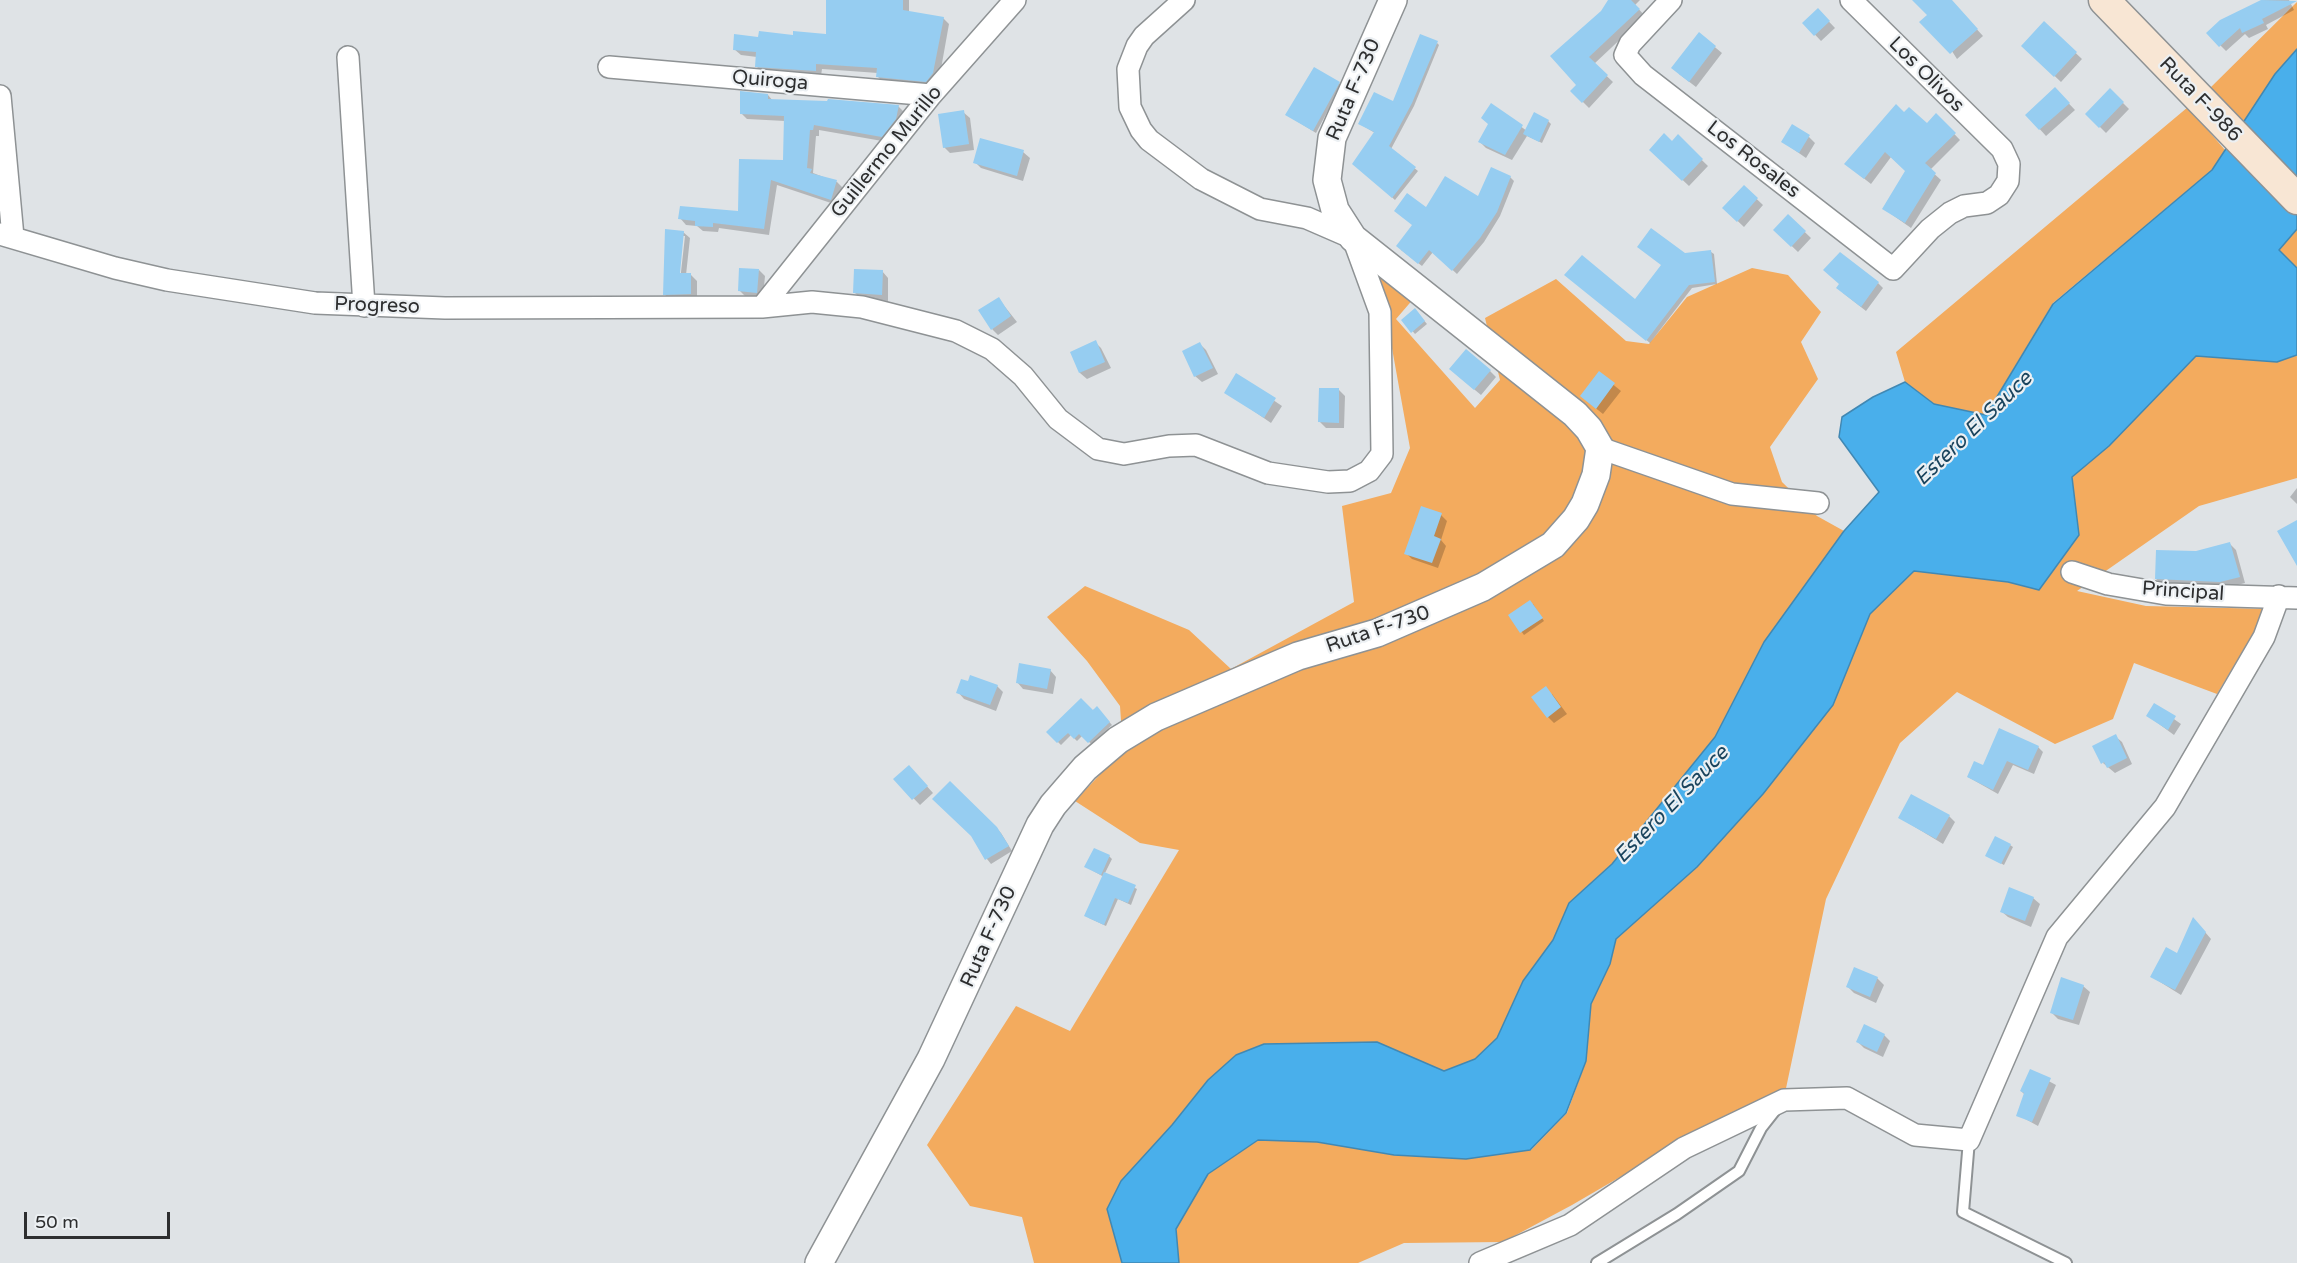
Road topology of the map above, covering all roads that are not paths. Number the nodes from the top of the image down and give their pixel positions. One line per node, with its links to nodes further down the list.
1 (1015, 0): 9 (street, Guillermo Murillo)
2 (1184, 0): 13 (street)
3 (1393, 0): 13 (street, Ruta F-730)
4 (1671, 0): 14 (street, Los Rosales)
5 (1851, 0): 14 (street, Los Olivos)
6 (2104, 0): 11 (main road, Ruta F-986)
7 (348, 57): 15 (street)
8 (609, 67): 9 (street, Quiroga)
9 (931, 95): 16 (street, Guillermo Murillo)
10 (0, 96): 12 (street)
11 (2297, 199)
12 (6, 235): 15 (street, Progreso)
13 (1353, 238): 16 (street, Progreso); 17 (street, Ruta F-730)
14 (1893, 268)
15 (364, 306): 16 (street, Progreso)
16 (762, 307)
17 (1600, 448): 18 (street); 23 (street, Ruta F-730)
18 (1818, 503)
19 (2072, 572): 20 (street, Principal)
20 (2288, 597): 22 (street)
21 (1784, 1100): 22 (street); 24 (street); 25 (lane)
22 (1969, 1140): 26 (lane)
23 (819, 1263)
24 (1480, 1263)
25 (1597, 1263)
26 (2066, 1263)

